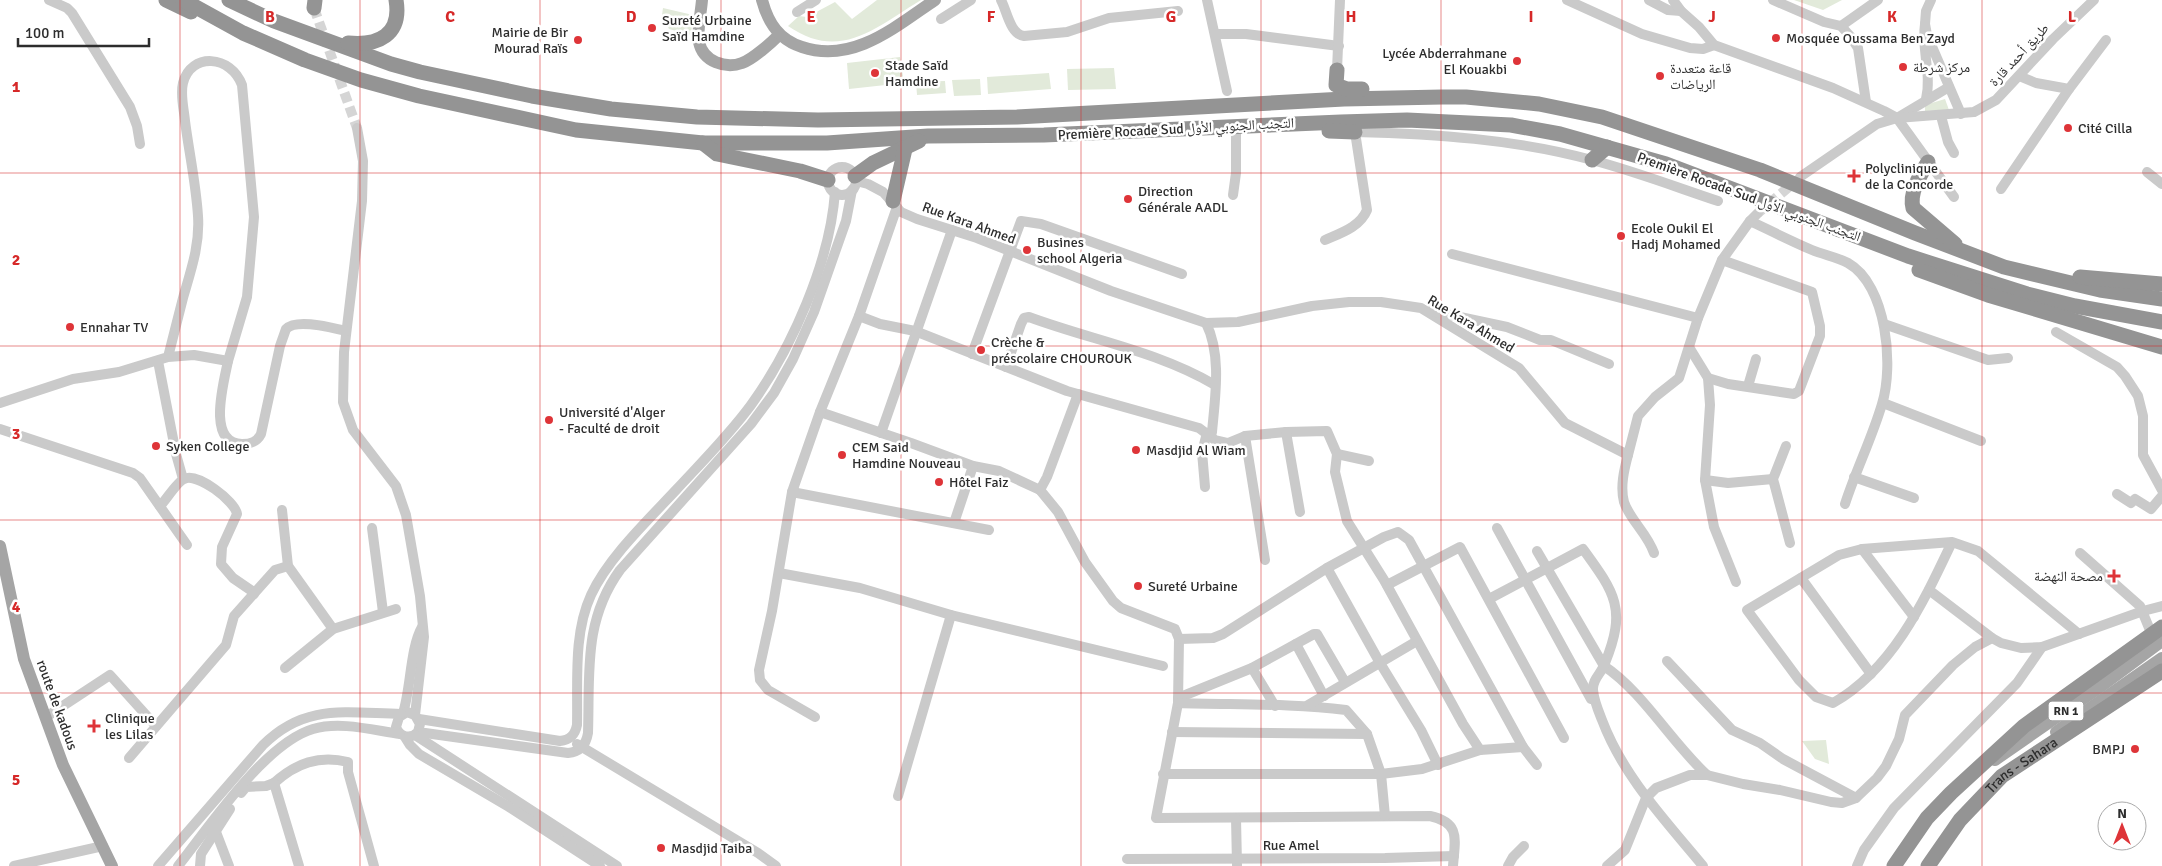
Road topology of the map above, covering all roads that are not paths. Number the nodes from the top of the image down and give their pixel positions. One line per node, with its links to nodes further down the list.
1 (49, 0): 50 (street)
2 (166, 0): 24 (highway)
3 (183, 0): 24 (highway, Première Rocade Sud التجنب الجنوبي الأول)
4 (229, 0): 31 (highway, Première Rocade Sud التجنب الجنوبي الأول)
5 (396, 0): 31 (highway)
6 (702, 0): 29 (main road)
7 (762, 0): 29 (main road)
8 (816, 0): 23 (street)
9 (935, 0): 29 (main road)
10 (971, 0): 25 (street)
11 (1001, 0): 21 (street)
12 (1207, 0): 28 (street)
13 (1340, 0): 33 (street)
14 (1567, 0): 32 (street)
15 (1649, 0): 22 (street)
16 (1673, 0): 22 (street)
17 (1773, 0): 27 (street)
18 (1878, 0): 27 (street)
19 (1931, 0): 26 (street)
20 (2094, 0): 35 (street, طريق أحمد قارة)
21 (1178, 11)
22 (1681, 11): 32 (street)
23 (797, 12)
24 (212, 16): 49 (highway, Première Rocade Sud التجنب الجنوبي الأول)
25 (941, 19)
26 (1925, 24): 36 (street); 40 (street)
27 (1840, 26): 41 (street)
28 (1215, 34): 33 (street); 39 (street)
29 (779, 35)
30 (2106, 40): 37 (street)
31 (330, 41): 39 (highway, Première Rocade Sud التجنب الجنوبي الأول)
32 (1714, 45): 41 (street)
33 (1338, 46): 34 (street)
34 (1337, 70): 38 (highway)
35 (2019, 76): 37 (street); 42 (street, طريق أحمد قارة)
36 (1948, 87): 40 (street); 42 (street)
37 (2069, 89): 61 (street)
38 (1442, 97): 39 (highway, Première Rocade Sud التجنب الجنوبي الأول); 73 (highway, Première Rocade Sud التجنب الجنوبي الأول)
39 (1227, 98)
40 (1926, 99): 44 (street)
41 (1866, 102): 44 (street)
42 (1961, 114): 43 (street, طريق أحمد قارة)
43 (1941, 116): 44 (street, طريق أحمد قارة); 53 (street)
44 (1897, 118): 55 (street); 57 (street)
45 (1239, 126): 47 (highway); 48 (highway, Première Rocade Sud التجنب الجنوبي الأول); 51 (highway, Première Rocade Sud التجنب الجنوبي الأول); 62 (street)
46 (357, 128): 85 (street)
47 (1355, 132): 54 (street); 70 (street)
48 (928, 136): 49 (highway, Première Rocade Sud التجنب الجنوبي الأول); 52 (highway)
49 (703, 143): 60 (highway)
50 (140, 144)
51 (1607, 147): 54 (highway); 66 (highway, Première Rocade Sud التجنب الجنوبي الأول)
52 (905, 149): 58 (highway); 65 (highway)
53 (1954, 153)
54 (1592, 160): 64 (street)
55 (1928, 162): 63 (street); 73 (highway)
56 (2147, 172): 59 (street)
57 (1800, 177)
58 (854, 184): 60 (street); 60 (street); 65 (street, Rue Kara Ahmed); 197 (street)
59 (2162, 184)
60 (832, 186): 195 (street)
61 (2001, 188)
62 (1233, 195)
63 (1954, 197)
64 (1718, 201)
65 (895, 204): 69 (street, Rue Kara Ahmed); 80 (street)
66 (1780, 206): 82 (highway, Première Rocade Sud التجنب الجنوبي الأول); 89 (highway)
67 (1758, 213): 68 (street)
68 (1750, 221): 74 (street); 84 (street)
69 (952, 230): 71 (street, Rue Kara Ahmed); 86 (street)
70 (1326, 240)
71 (1010, 252): 76 (street); 83 (street, Rue Kara Ahmed); 90 (street)
72 (1452, 254): 81 (street)
73 (1968, 254): 75 (highway, Première Rocade Sud التجنب الجنوبي الأول)
74 (1722, 260): 81 (street); 99 (street)
75 (2004, 267): 77 (highway); 78 (highway, Première Rocade Sud التجنب الجنوبي الأول)
76 (1182, 274)
77 (2162, 284)
78 (2162, 299)
79 (1420, 308): 83 (street, Rue Kara Ahmed); 95 (street); 112 (street, Rue Kara Ahmed)
80 (859, 316): 86 (street); 103 (street)
81 (1698, 318): 88 (street)
82 (2162, 322)
83 (1206, 323): 98 (street)
84 (1884, 324): 91 (street); 102 (street)
85 (346, 331): 94 (street); 162 (street)
86 (915, 331): 90 (street); 106 (street)
87 (2056, 332): 121 (street)
88 (1689, 347): 97 (street); 112 (street)
89 (2162, 347)
90 (972, 354): 96 (street)
91 (2008, 358)
92 (163, 359): 94 (street); 94 (street); 101 (street); 116 (street)
93 (1756, 360): 99 (street)
94 (228, 361)
95 (1609, 364)
96 (1006, 367): 98 (street); 100 (street)
97 (1708, 378): 99 (street); 118 (street)
98 (1215, 385): 107 (street)
99 (1748, 386)
100 (1078, 394): 107 (street); 120 (street)
101 (0, 403)
102 (1883, 403): 109 (street); 115 (street)
103 (820, 412): 106 (street); 122 (street)
104 (0, 429): 127 (street)
105 (1286, 432): 108 (street); 111 (street); 129 (street)
106 (881, 433): 114 (street)
107 (1208, 433): 108 (street); 119 (street)
108 (1245, 436): 143 (street)
109 (1981, 441)
110 (1786, 446): 117 (street)
111 (1338, 454): 113 (street); 138 (street)
112 (1628, 455): 141 (street)
113 (1369, 461)
114 (973, 466): 120 (street); 130 (street)
115 (1854, 477): 125 (street); 126 (street)
116 (183, 479): 127 (street); 154 (street)
117 (1773, 479): 118 (street); 135 (street)
118 (1705, 480): 151 (street)
119 (1204, 487)
120 (1040, 490): 166 (street)
121 (2162, 490)
122 (792, 492): 130 (street); 148 (street)
123 (2117, 494): 124 (street)
124 (2162, 496)
125 (1914, 498)
126 (1845, 504)
127 (160, 506): 136 (street)
128 (282, 510): 144 (street)
129 (1300, 512)
130 (954, 523): 133 (street)
131 (372, 528): 159 (street)
132 (1497, 528): 150 (street)
133 (989, 530)
134 (1952, 542): 139 (street); 153 (street); 164 (street)
135 (1790, 543)
136 (187, 545)
137 (0, 546): 187 (main road, route de kadous)
138 (1363, 548): 145 (street); 146 (street); 152 (street)
139 (1862, 549): 149 (street); 161 (street)
140 (1538, 551): 147 (street)
141 (1654, 553)
142 (2080, 554): 158 (street)
143 (1265, 560)
144 (288, 566): 154 (street); 163 (street)
145 (1422, 566): 152 (street); 155 (street); 196 (street)
146 (1327, 568): 166 (street); 173 (street)
147 (1547, 568): 150 (street); 175 (street); 175 (street)
148 (779, 573): 160 (street); 189 (street)
149 (1801, 578): 179 (street); 179 (street)
150 (1527, 579): 155 (street); 186 (street)
151 (1736, 582)
152 (1387, 585): 168 (street)
153 (1929, 590): 161 (street); 167 (street)
154 (254, 594): 190 (street)
155 (1489, 599): 194 (street)
156 (2162, 606): 158 (street)
157 (396, 609): 159 (street)
158 (2143, 611): 164 (street); 165 (street)
159 (383, 612): 163 (street)
160 (951, 615): 174 (street); 207 (street)
161 (1914, 617): 179 (street)
162 (422, 627): 185 (street); 188 (street)
163 (334, 628): 176 (street)
164 (2079, 634): 170 (street)
165 (2159, 635): 235 (highway, Trans - Sahara / RN 1)
166 (1179, 638): 182 (street)
167 (1992, 638): 170 (street); 209 (street)
168 (1416, 641): 173 (street); 198 (street)
169 (1296, 644): 177 (street); 180 (street); 181 (street)
170 (2042, 647): 234 (street)
171 (2162, 658): 205 (main road, RN 1)
172 (1667, 661): 209 (street)
173 (1380, 663): 180 (street); 200 (street)
174 (1163, 666)
175 (1604, 666): 186 (street); 204 (street)
176 (285, 668)
177 (1252, 668): 182 (street); 184 (street)
178 (2162, 671): 205 (highway, Trans - Sahara / RN 1)
179 (1871, 674)
180 (1345, 682): 181 (street)
181 (1324, 696): 183 (street)
182 (1178, 701): 184 (street); 191 (street)
183 (1308, 705): 184 (street); 193 (street)
184 (1275, 706)
185 (402, 714): 188 (street); 192 (street); 221 (street)
186 (1600, 716): 208 (street)
187 (46, 717): 190 (street); 213 (main road, route de kadous)
188 (417, 717): 192 (street); 195 (street)
189 (815, 717)
190 (156, 726): 199 (street)
191 (1172, 732): 193 (street); 202 (street)
192 (409, 734): 197 (street); 222 (street); 227 (street); 228 (street)
193 (1367, 734): 203 (street)
194 (1564, 738)
195 (569, 739): 197 (street)
196 (1523, 747): 198 (street); 201 (street)
197 (582, 748): 229 (street)
198 (1480, 750): 200 (street)
199 (129, 758)
200 (1438, 765): 203 (street)
201 (1537, 765)
202 (1163, 774): 203 (street); 211 (street)
203 (1381, 774): 210 (street)
204 (1707, 775): 208 (street); 209 (street)
205 (2002, 776): 236 (highway, Trans - Sahara / RN 1)
206 (274, 783): 212 (street); 225 (street); 226 (street)
207 (898, 796)
208 (1646, 798): 215 (street); 233 (street)
209 (1856, 798)
210 (1385, 816): 211 (street); 217 (street)
211 (1236, 818): 218 (street)
212 (216, 832): 223 (street); 224 (street)
213 (103, 846): 219 (street); 220 (main road, route de kadous)
214 (1524, 846): 230 (street)
215 (1625, 850): 231 (street); 232 (street)
216 (1128, 859): 218 (street, Rue Amel)
217 (1454, 861): 218 (street, Rue Amel)
218 (1237, 863)
219 (14, 866)
220 (112, 866)
221 (158, 866)
222 (178, 866)
223 (200, 866)
224 (229, 866)
225 (300, 866)
226 (374, 866)
227 (600, 866)
228 (617, 866)
229 (776, 866)
230 (1508, 866)
231 (1607, 866)
232 (1613, 866)
233 (1703, 866)
234 (1857, 866)
235 (1894, 866)
236 (1928, 866)

